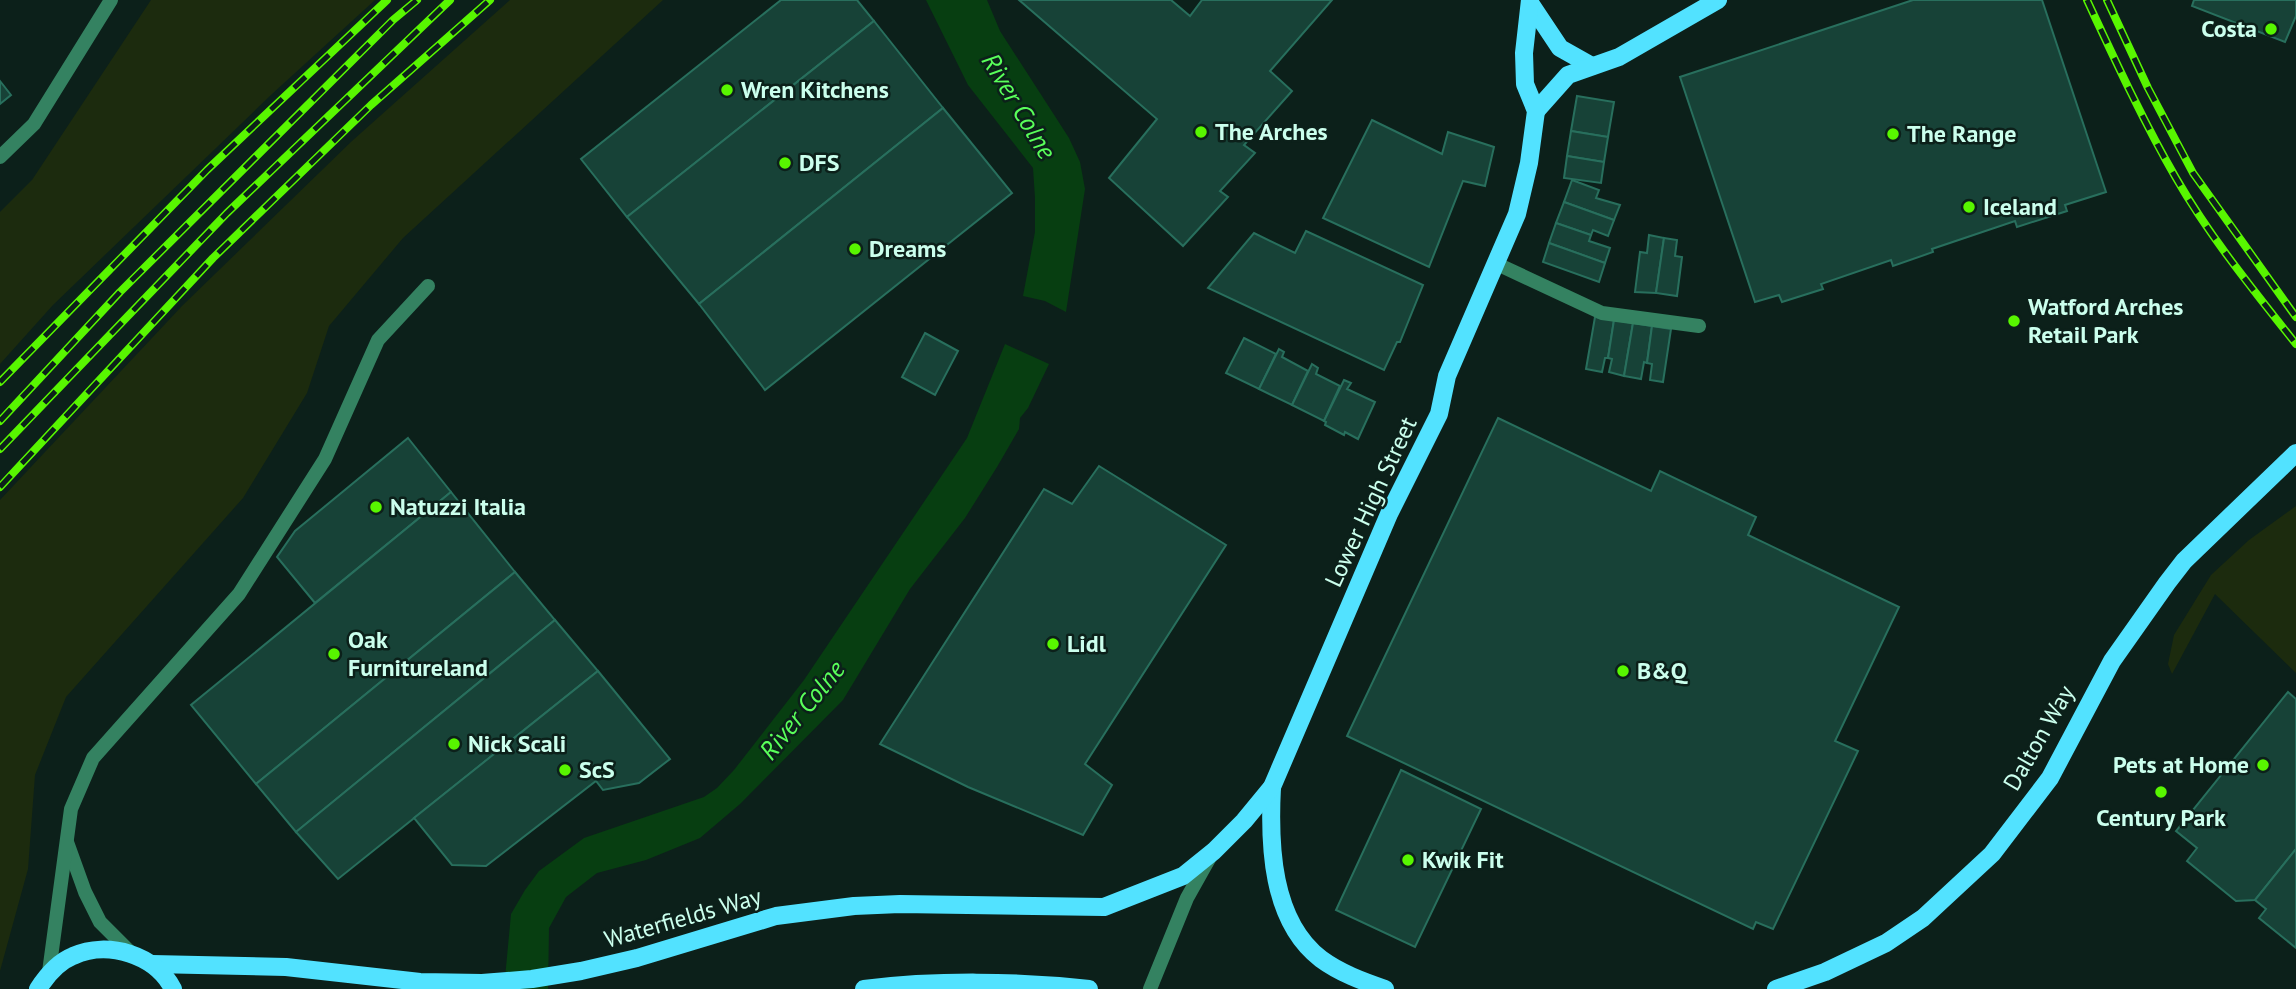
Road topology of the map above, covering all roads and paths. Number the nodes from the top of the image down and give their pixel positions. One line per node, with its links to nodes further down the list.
1 (111, 0): 6 (street)
2 (1718, 0): 4 (main road)
3 (1530, 1): 4 (main road, Lower High Street); 5 (main road, Lower High Street)
4 (1592, 66): 5 (main road)
5 (1535, 111): 7 (main road, Lower High Street)
6 (1, 156)
7 (1497, 264): 9 (street); 11 (main road, Lower High Street)
8 (428, 286): 12 (street)
9 (1699, 326)
10 (2296, 453): 23 (main road, Dalton Way)
11 (1272, 787): 13 (main road, Lower High Street); 22 (main road)
12 (67, 840): 14 (street); 15 (street)
13 (1213, 851): 14 (main road, Waterfields Way); 21 (street, Lower High Street)
14 (144, 960): 15 (main road, Waterfields Way); 18 (main road)
15 (49, 972): 17 (main road)
16 (1043, 986): 19 (main road); 20 (main road)
17 (38, 989)
18 (173, 989)
19 (864, 989)
20 (1089, 989)
21 (1150, 989)
22 (1385, 989)
23 (1776, 989)

